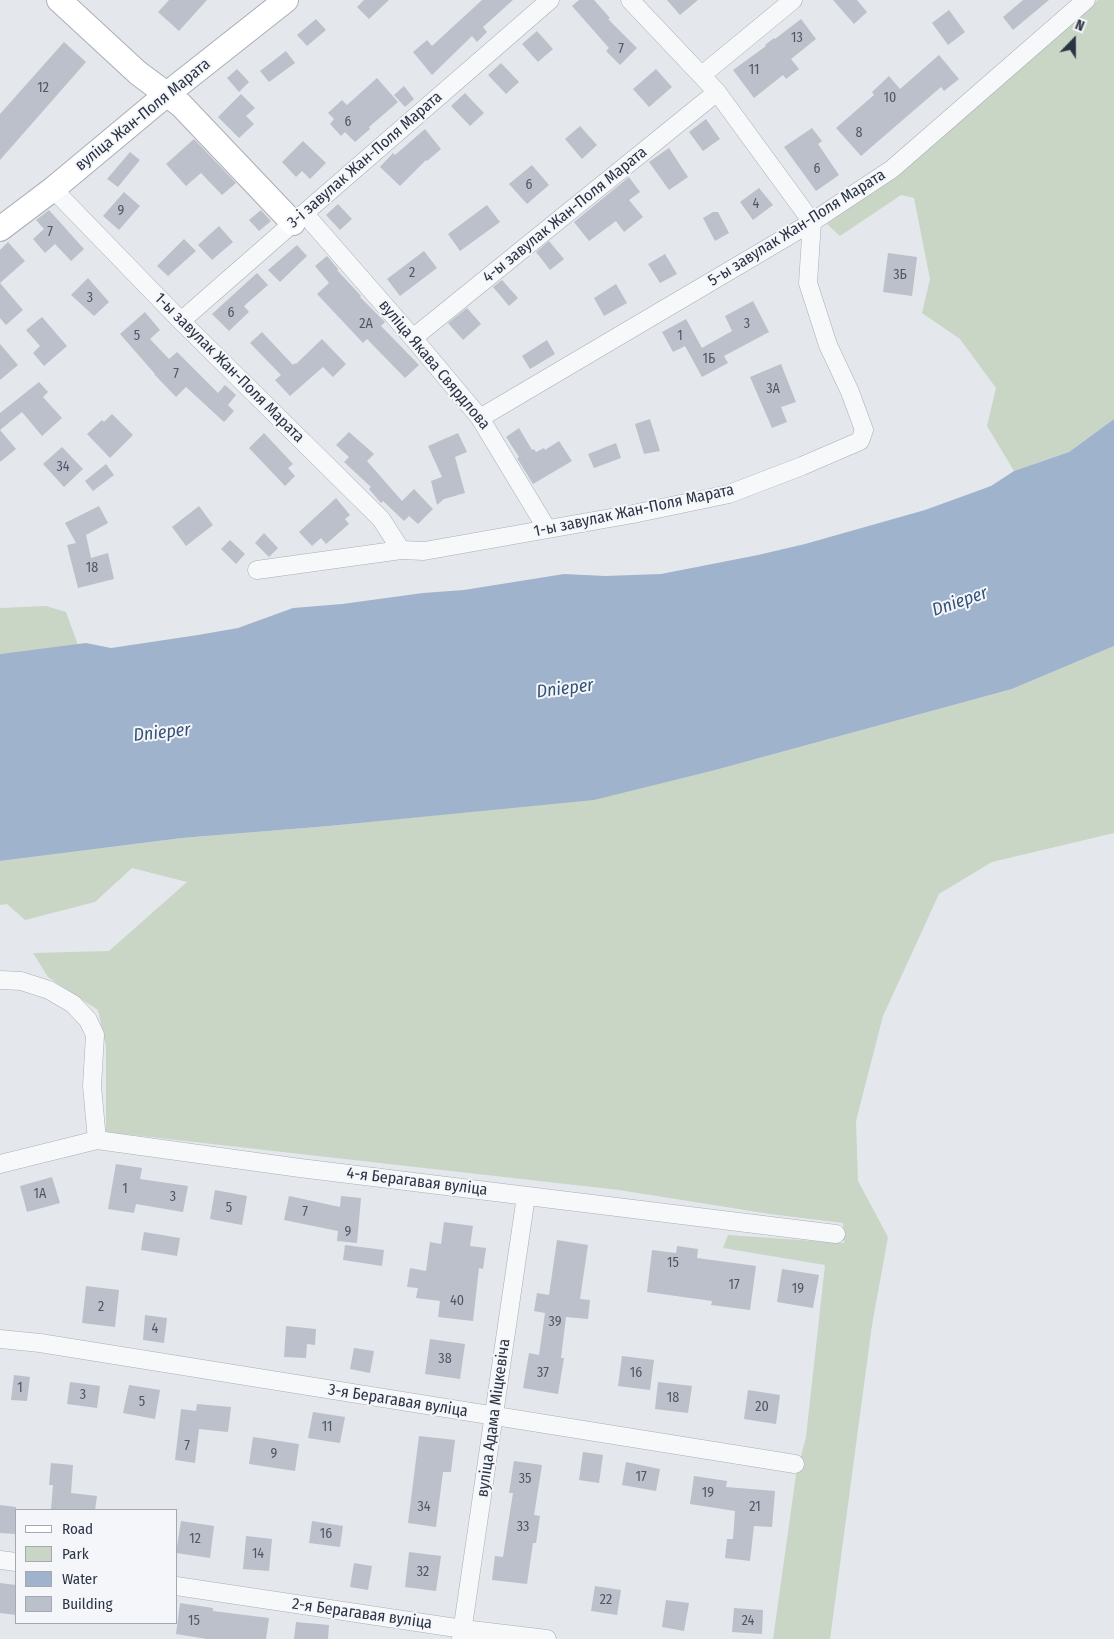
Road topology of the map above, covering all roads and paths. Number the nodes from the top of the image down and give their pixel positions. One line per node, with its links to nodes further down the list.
1 (59, 0): 9 (street, вуліца Якава Свярдлова)
2 (286, 0): 9 (street, вуліца Жан-Поля Марата)
3 (550, 0): 11 (street, 3-і завулак Жан-Поля Марата)
4 (630, 0): 7 (street)
5 (793, 0): 7 (street)
6 (1086, 0): 12 (street, 5-ы завулак Жан-Поля Марата)
7 (702, 75): 8 (street)
8 (718, 92): 12 (street); 15 (street, 4-ы завулак Жан-Поля Марата)
9 (167, 94): 10 (street, вуліца Жан-Поля Марата); 11 (street, вуліца Якава Свярдлова)
10 (53, 189): 13 (street, вуліца Жан-Поля Марата); 14 (street, 1-ы завулак Жан-Поля Марата)
11 (298, 218): 14 (street, 3-і завулак Жан-Поля Марата); 15 (street, вуліца Якава Свярдлова)
12 (812, 222): 16 (street, 5-ы завулак Жан-Поля Марата); 17 (street, 1-ы завулак Жан-Поля Марата)
13 (0, 229)
14 (181, 321): 18 (street, 1-ы завулак Жан-Поля Марата)
15 (413, 338): 16 (street, вуліца Якава Свярдлова)
16 (480, 418): 17 (street, вуліца Якава Свярдлова)
17 (547, 529): 18 (street, 1-ы завулак Жан-Поля Марата)
18 (401, 550): 19 (street, 1-ы завулак Жан-Поля Марата)
19 (257, 570)
20 (0, 980): 21 (street)
21 (98, 1140): 22 (street, 4-я Берагавая вуліца); 23 (street, 4-я Берагавая вуліца)
22 (0, 1164)
23 (526, 1196): 24 (street, 4-я Берагавая вуліца); 26 (street, вуліца Адама Міцкевіча)
24 (836, 1234)
25 (0, 1339): 26 (street, 3-я Берагавая вуліца)
26 (494, 1416): 27 (street, 3-я Берагавая вуліца); 31 (street, вуліца Адама Міцкевіча)
27 (795, 1464)
28 (0, 1560): 29 (street)
29 (15, 1562)
30 (178, 1586): 31 (street, 2-я Берагавая вуліца)
31 (462, 1634): 32 (street, 2-я Берагавая вуліца)
32 (547, 1639)

